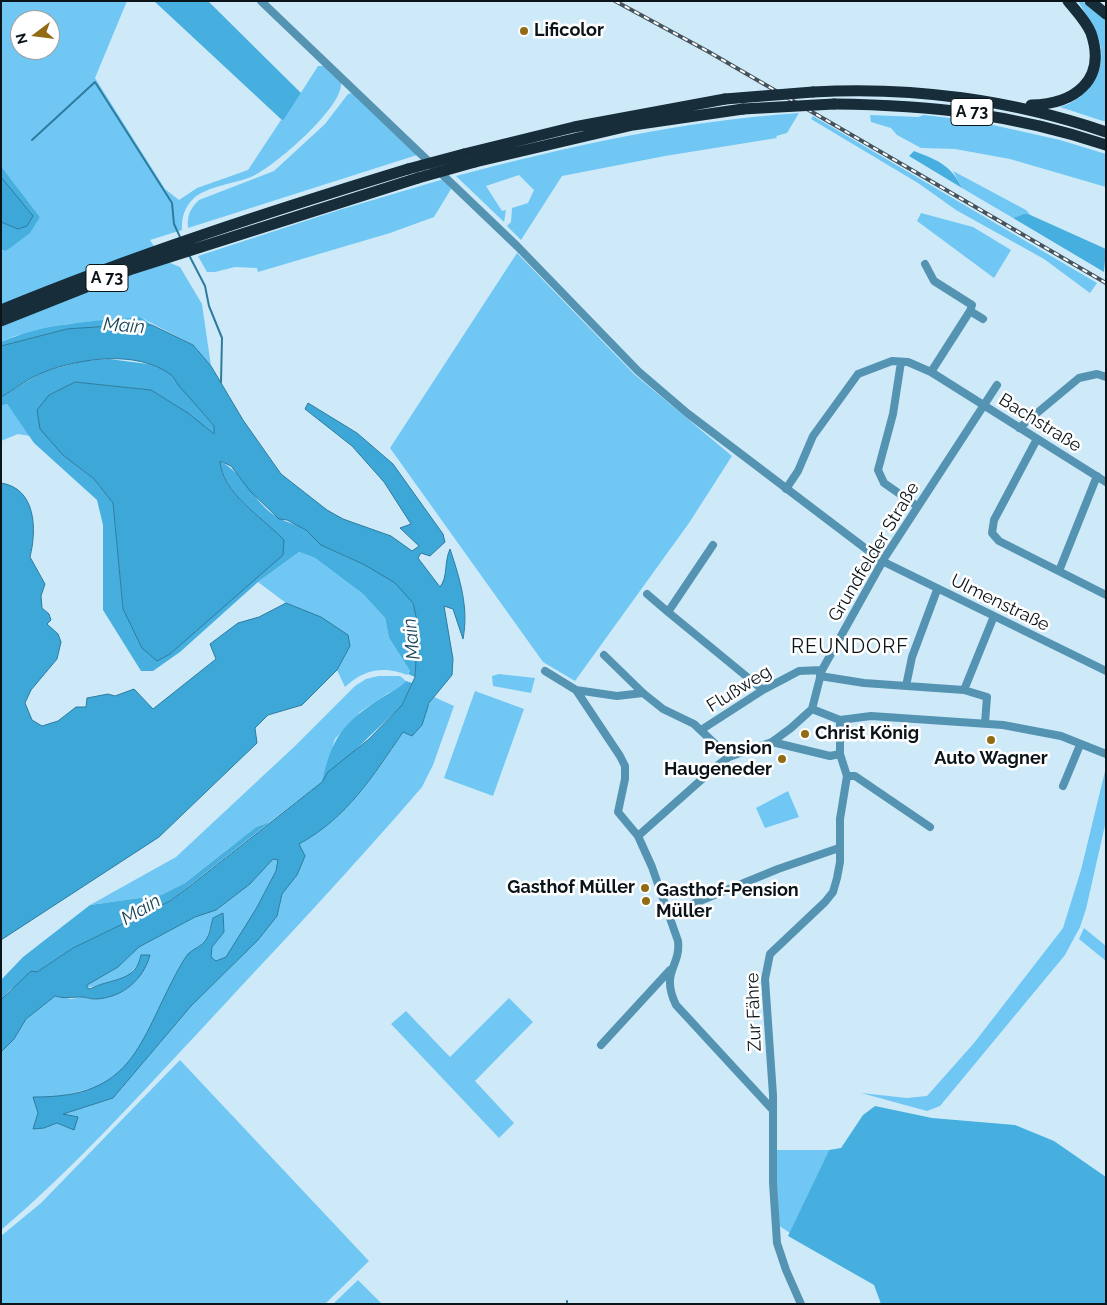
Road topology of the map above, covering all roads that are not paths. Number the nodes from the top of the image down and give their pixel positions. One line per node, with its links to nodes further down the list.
1 (261, 1): 23 (street, Ulmenstraße)
2 (1068, 1): 5 (highway)
3 (1090, 1): 4 (highway)
4 (1106, 14)
5 (1008, 106): 6 (highway, A 73); 8 (highway, A 73, bridge)
6 (1106, 132)
7 (1106, 145): 8 (highway, A 73, bridge)
8 (213, 236): 10 (highway, A 73); 13 (highway, A 73)
9 (925, 264): 11 (street)
10 (1, 310)
11 (970, 311): 12 (street); 15 (street)
12 (983, 319)
13 (1, 320)
14 (901, 362): 15 (street, Bachstraße); 23 (street); 24 (street)
15 (931, 372): 18 (street, Bachstraße)
16 (1106, 377): 19 (street)
17 (997, 384): 18 (street, Grundfelder Straße)
18 (983, 405): 19 (street, Bachstraße); 24 (street, Grundfelder Straße)
19 (1019, 428): 20 (street, Bachstraße)
20 (1037, 438): 21 (street, Bachstraße); 27 (street)
21 (1097, 476): 22 (street, Bachstraße); 27 (street)
22 (1106, 482)
23 (786, 489): 26 (street, Ulmenstraße)
24 (918, 506): 26 (street, Grundfelder Straße)
25 (713, 545): 31 (street)
26 (882, 562): 28 (street, Ulmenstraße); 36 (street, Grundfelder Straße)
27 (1059, 571): 30 (street)
28 (937, 590): 32 (street, Ulmenstraße); 37 (street)
29 (646, 594): 31 (street)
30 (1106, 594)
31 (668, 612): 39 (street)
32 (994, 616): 34 (street, Ulmenstraße); 40 (street)
33 (604, 655): 41 (street)
34 (1105, 668)
35 (545, 671): 38 (street)
36 (821, 673): 37 (street, Flußweg); 39 (street, Flußweg); 42 (street, Grundfelder Straße)
37 (906, 686): 40 (street, Flußweg)
38 (576, 690): 41 (street); 54 (street)
39 (763, 690): 45 (street, Flußweg)
40 (964, 690): 44 (street, Flußweg)
41 (643, 694): 45 (street)
42 (812, 709): 43 (street); 46 (street)
43 (840, 720): 44 (street); 48 (street, Zur Fähre)
44 (985, 723): 47 (street)
45 (702, 730): 50 (street)
46 (772, 742): 48 (street); 50 (street)
47 (1080, 745): 49 (street); 52 (street)
48 (840, 754): 51 (street, Zur Fähre)
49 (1106, 754)
50 (729, 757): 54 (street)
51 (847, 776): 53 (street); 55 (street, Zur Fähre)
52 (1063, 786)
53 (930, 827)
54 (638, 836): 56 (street)
55 (839, 848): 56 (street); 59 (street, Zur Fähre)
56 (668, 914): 57 (street)
57 (670, 970): 58 (street); 59 (street)
58 (602, 1045)
59 (772, 1109): 60 (street, Zur Fähre)
60 (801, 1304)

